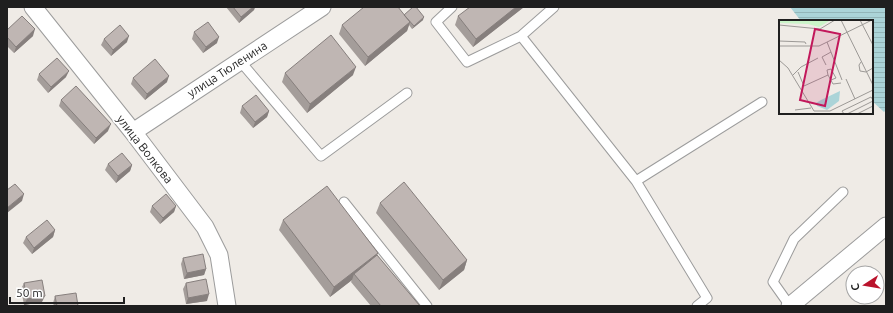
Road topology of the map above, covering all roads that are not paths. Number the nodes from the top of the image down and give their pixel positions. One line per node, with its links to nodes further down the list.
1 (33, 7): 9 (street, улица Волкова)
2 (322, 7): 6 (street, улица Тюленина)
3 (452, 7): 5 (lane)
4 (554, 7): 5 (lane)
5 (521, 36): 10 (lane)
6 (240, 60): 7 (lane); 9 (street, улица Тюленина)
7 (407, 93)
8 (762, 102): 10 (lane)
9 (133, 132): 14 (street, улица Волкова)
10 (636, 180): 16 (lane)
11 (843, 192): 17 (lane)
12 (344, 202): 15 (lane)
13 (886, 226): 17 (street)
14 (227, 306)
15 (427, 306)
16 (697, 306)
17 (790, 306)

